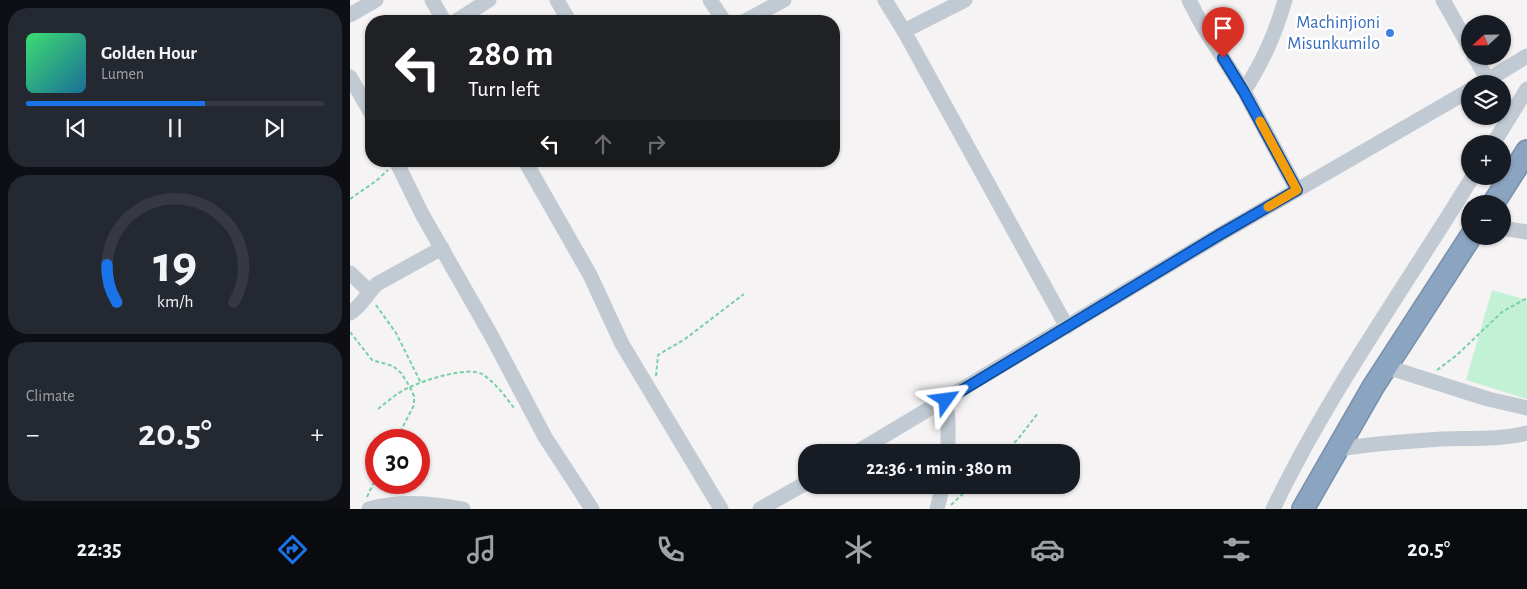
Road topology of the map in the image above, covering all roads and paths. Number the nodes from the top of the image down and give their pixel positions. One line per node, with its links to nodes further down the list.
1 (376, 0): 12 (street)
2 (432, 0): 13 (street)
3 (489, 0): 14 (street)
4 (557, 0): 15 (street)
5 (710, 0): 16 (street)
6 (784, 0): 17 (street)
7 (885, 0): 18 (street)
8 (965, 0): 18 (street)
9 (1189, 0): 24 (street)
10 (1285, 0): 24 (street)
11 (1443, 0): 19 (street)
12 (350, 15)
13 (441, 15)
14 (465, 15)
15 (566, 15)
16 (720, 15)
17 (756, 15)
18 (904, 31): 45 (street)
19 (1461, 32)
20 (1527, 56): 21 (street)
21 (1496, 75)
22 (350, 77): 26 (street)
23 (1527, 89): 27 (street)
24 (1244, 92): 33 (street)
25 (1461, 95): 33 (street)
26 (365, 103)
27 (1499, 135)
28 (1527, 151): 34 (highway)
29 (390, 167): 35 (path)
30 (395, 167): 39 (street)
31 (528, 167): 51 (street)
32 (1468, 185): 73 (street)
33 (1297, 190): 45 (street)
34 (1498, 195)
35 (350, 199)
36 (1511, 229): 37 (street)
37 (1527, 232)
38 (1466, 245): 47 (highway)
39 (442, 248): 41 (street); 68 (street)
40 (350, 273): 41 (street)
41 (367, 294): 44 (street); 49 (path)
42 (744, 294): 51 (path)
43 (1527, 298): 48 (path)
44 (350, 313)
45 (1067, 327): 52 (street)
46 (350, 332): 50 (path)
47 (1387, 367): 48 (street); 62 (highway)
48 (1422, 379): 53 (street)
49 (421, 383): 50 (path); 55 (path)
50 (410, 387): 54 (path); 57 (path)
51 (651, 392): 69 (street)
52 (946, 400): 59 (street); 60 (street)
53 (1527, 408)
54 (378, 409)
55 (518, 412)
56 (1038, 414): 61 (path)
57 (402, 429)
58 (1527, 433): 62 (street)
59 (871, 444)
60 (948, 444)
61 (1013, 444)
62 (1338, 449): 74 (highway)
63 (798, 487): 70 (street)
64 (942, 494): 71 (street)
65 (962, 494): 72 (path)
66 (366, 505): 67 (street)
67 (463, 509)
68 (592, 509)
69 (721, 509)
70 (760, 509)
71 (938, 509)
72 (945, 509)
73 (1273, 509)
74 (1303, 509)

